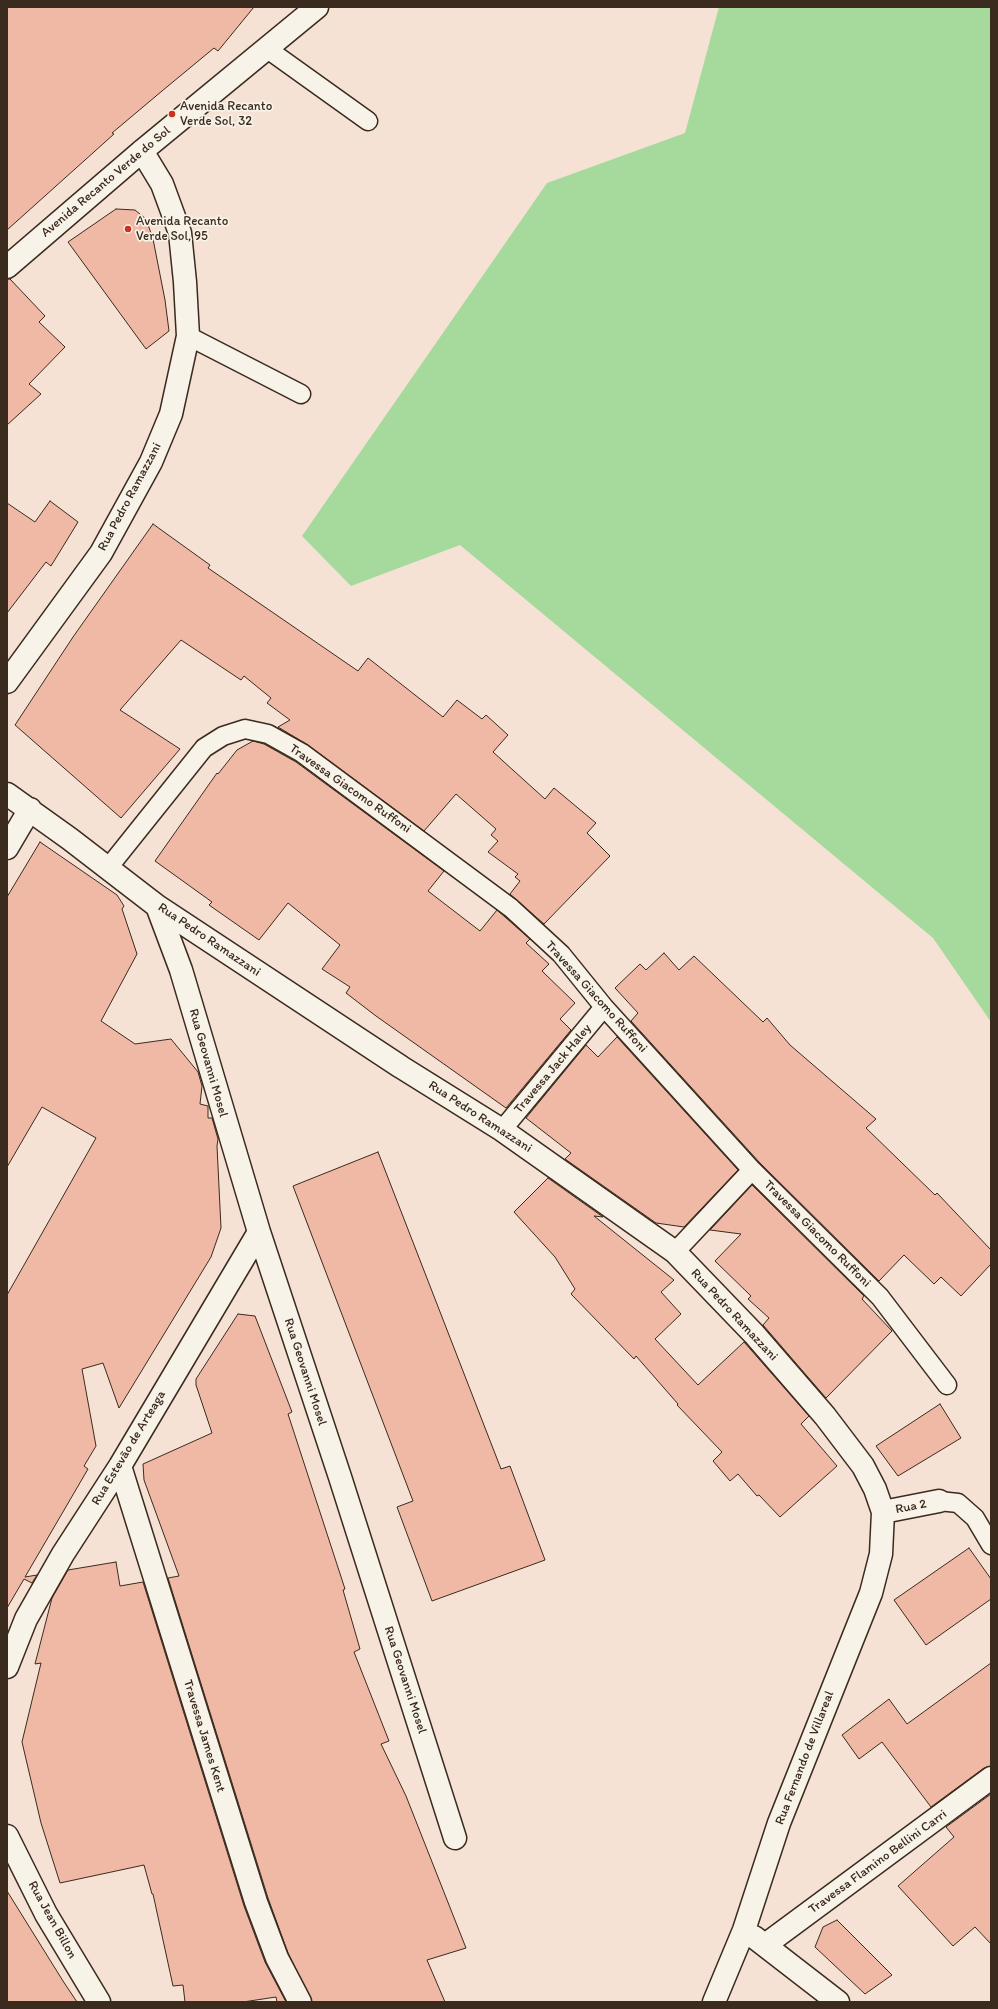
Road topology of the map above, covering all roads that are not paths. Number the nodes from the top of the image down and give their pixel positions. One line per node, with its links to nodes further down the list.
1 (317, 7): 2 (street, Avenida Recanto Verde do Sol)
2 (266, 48): 3 (lane); 4 (street, Avenida Recanto Verde do Sol)
3 (368, 120)
4 (142, 151): 5 (street, Avenida Recanto Verde do Sol); 6 (street, Rua Pedro Ramazzani)
5 (7, 267)
6 (188, 336): 7 (lane); 8 (street, Rua Pedro Ramazzani)
7 (301, 394)
8 (7, 682)
9 (7, 794): 10 (street, Rua Pedro Ramazzani)
10 (30, 809): 11 (street); 12 (street, Rua Pedro Ramazzani)
11 (7, 848)
12 (108, 868): 13 (street, Rua Pedro Ramazzani); 14 (lane, Travessa Giacomo Ruffoni)
13 (157, 906): 15 (street, Rua Pedro Ramazzani); 17 (street, Rua Geovanni Mosel)
14 (604, 1007): 15 (lane, Travessa Jack Haley); 16 (lane, Travessa Giacomo Ruffoni)
15 (502, 1130): 18 (street, Rua Pedro Ramazzani)
16 (752, 1170): 18 (lane); 19 (lane, Travessa Giacomo Ruffoni)
17 (259, 1232): 20 (street, Rua Estevão de Arteaga); 27 (street, Rua Geovanni Mosel)
18 (675, 1252): 22 (street, Rua Pedro Ramazzani)
19 (948, 1385)
20 (120, 1466): 24 (street, Rua Estevão de Arteaga); 31 (street, Travessa James Kent)
21 (939, 1501): 22 (street, Rua 2); 23 (lane)
22 (883, 1512): 28 (street, Rua Fernando de Villareal)
23 (991, 1545)
24 (7, 1667)
25 (991, 1778): 29 (street, Travessa Flamino Bellini Carri)
26 (7, 1836): 30 (street, Rua Jean Billon)
27 (455, 1838)
28 (744, 1930): 29 (street); 32 (street, Rua Fernando de Villareal)
29 (765, 1945): 33 (street)
30 (99, 2002)
31 (300, 2002)
32 (714, 2002)
33 (838, 2002)

